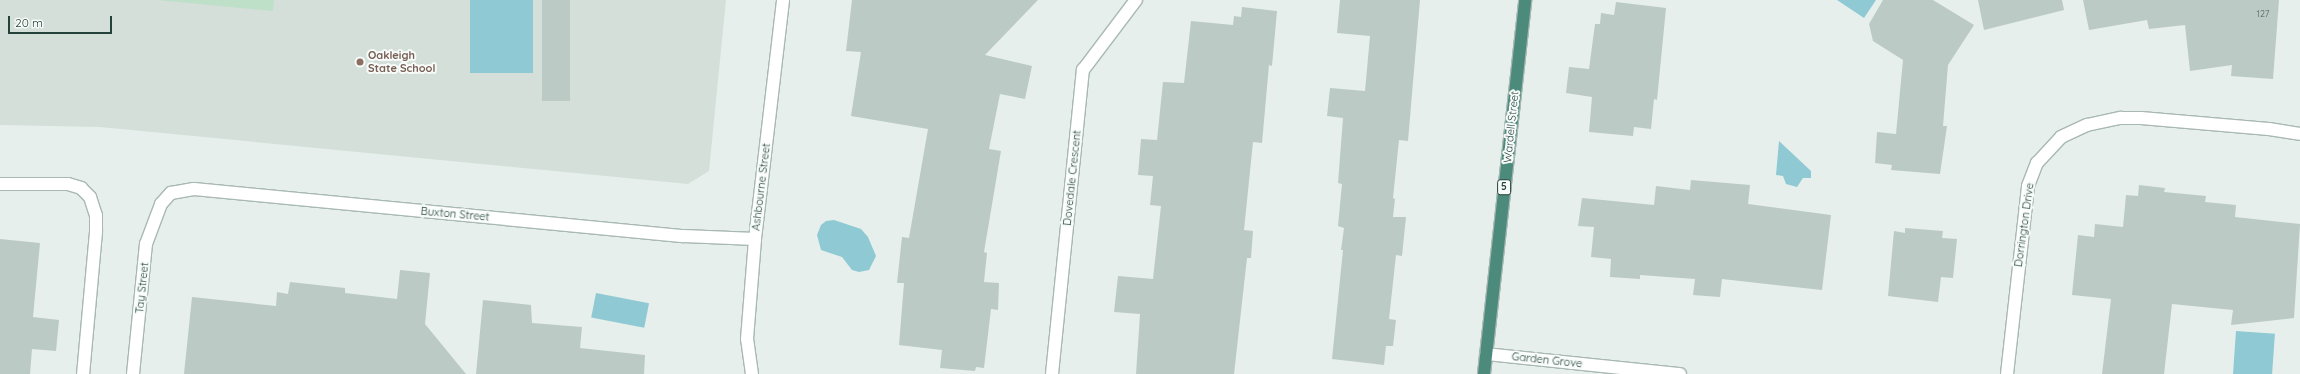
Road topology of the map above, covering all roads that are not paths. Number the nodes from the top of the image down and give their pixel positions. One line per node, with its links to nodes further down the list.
1 (783, 0): 7 (street, Ashbourne Street)
2 (1136, 0): 12 (street, Dovedale Crescent)
3 (1525, 0): 8 (highway, Wardell Street / 5)
4 (2300, 134): 15 (street, Dorrington Drive)
5 (0, 184): 9 (street)
6 (161, 204): 7 (street, Buxton Street); 10 (street, Tay Street)
7 (755, 239): 11 (street, Ashbourne Street)
8 (1486, 354): 13 (highway, Wardell Street / 5); 14 (street, Garden Grove)
9 (83, 374)
10 (133, 374)
11 (752, 374)
12 (1052, 374)
13 (1484, 374)
14 (1680, 374)
15 (2007, 374)

